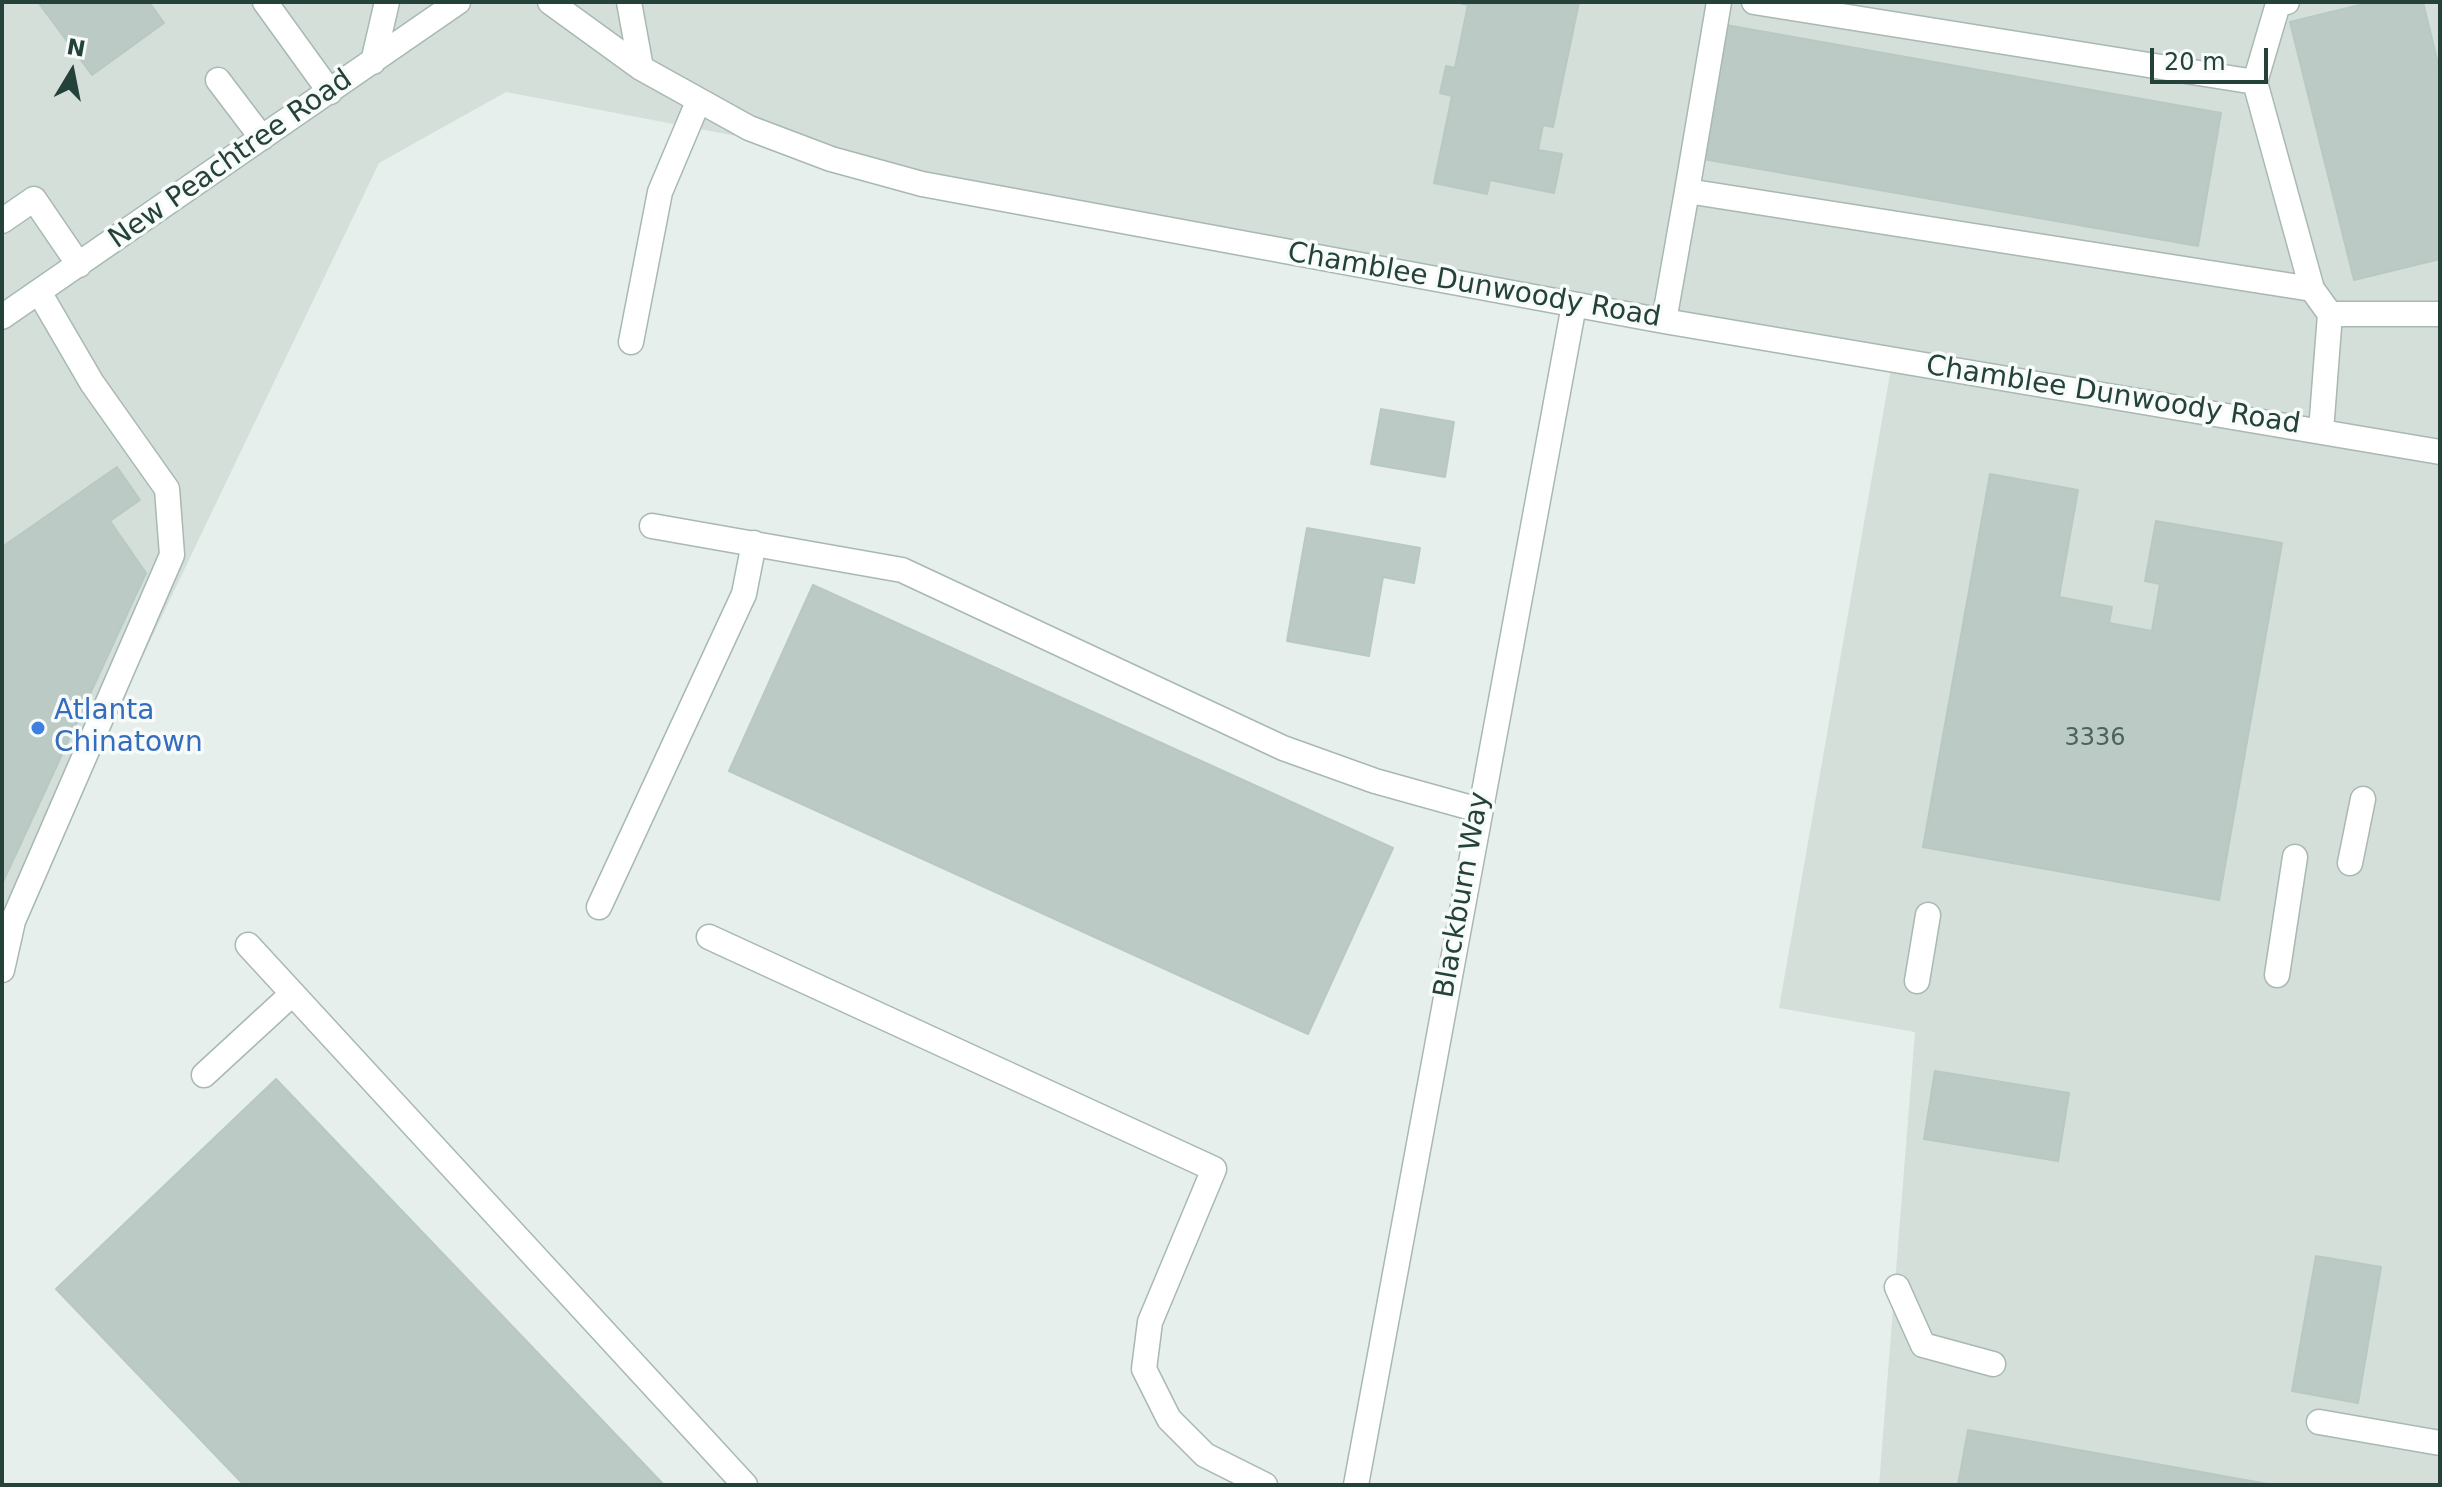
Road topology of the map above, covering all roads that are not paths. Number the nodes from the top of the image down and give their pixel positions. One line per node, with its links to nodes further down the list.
1 (265, 2): 13 (street)
2 (387, 2): 9 (street)
3 (458, 2): 9 (street, New Peachtree Road)
4 (550, 2): 10 (street, Chamblee Dunwoody Road)
5 (629, 2): 10 (street)
6 (1719, 2): 16 (street)
7 (1754, 2): 12 (street)
8 (2287, 2): 12 (street)
9 (373, 62): 13 (street, New Peachtree Road)
10 (641, 68): 14 (street, Chamblee Dunwoody Road)
11 (218, 80): 15 (street)
12 (2255, 82): 19 (street)
13 (330, 92): 15 (street, New Peachtree Road)
14 (698, 102): 21 (street, Chamblee Dunwoody Road); 26 (street)
15 (262, 138): 18 (street, New Peachtree Road)
16 (1687, 191): 19 (street); 25 (street)
17 (2, 221): 18 (street)
18 (79, 265): 20 (street, New Peachtree Road)
19 (2312, 289): 22 (street)
20 (39, 292): 24 (street, New Peachtree Road); 39 (street)
21 (1574, 305): 25 (street, Chamblee Dunwoody Road); 32 (street, Blackburn Way)
22 (2330, 314): 23 (street); 27 (street)
23 (2440, 314)
24 (2, 317)
25 (1664, 321): 27 (street, Chamblee Dunwoody Road)
26 (631, 342)
27 (2321, 431): 28 (street, Chamblee Dunwoody Road)
28 (2440, 452)
29 (652, 526): 30 (street)
30 (754, 543): 32 (street); 35 (street)
31 (2363, 799): 34 (street)
32 (1479, 810): 50 (street, Blackburn Way)
33 (2295, 857): 40 (street)
34 (2350, 863)
35 (599, 907)
36 (1928, 915): 41 (street)
37 (709, 937): 49 (street)
38 (248, 945): 42 (street)
39 (2, 970)
40 (2277, 975)
41 (1917, 981)
42 (292, 994): 43 (street); 48 (street)
43 (204, 1075)
44 (1897, 1287): 45 (street)
45 (1993, 1364)
46 (2319, 1422): 47 (street)
47 (2440, 1443)
48 (745, 1485)
49 (1265, 1485)
50 (1356, 1485)

